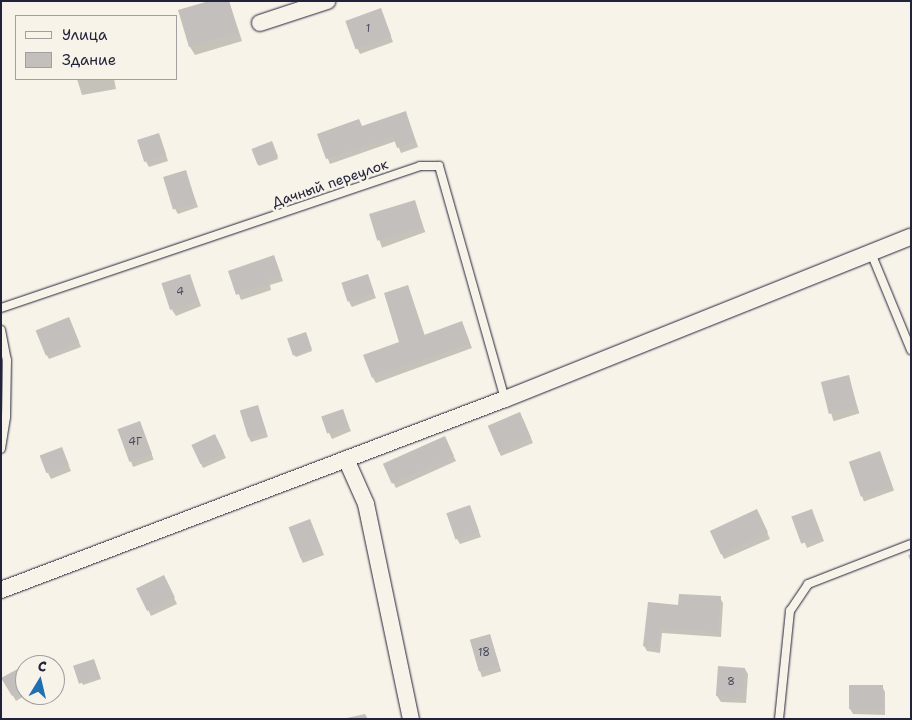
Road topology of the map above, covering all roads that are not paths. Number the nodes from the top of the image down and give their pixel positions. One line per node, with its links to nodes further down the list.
1 (327, 1): 2 (street)
2 (260, 23)
3 (911, 237): 4 (street)
4 (871, 252): 7 (lane); 8 (street)
5 (1, 308): 8 (lane, Дачный переулок)
6 (1, 330): 9 (lane)
7 (911, 350)
8 (505, 399): 10 (street)
9 (1, 448)
10 (346, 459): 12 (street); 13 (street)
11 (911, 544): 14 (lane)
12 (1, 590)
13 (410, 719)
14 (779, 719)

